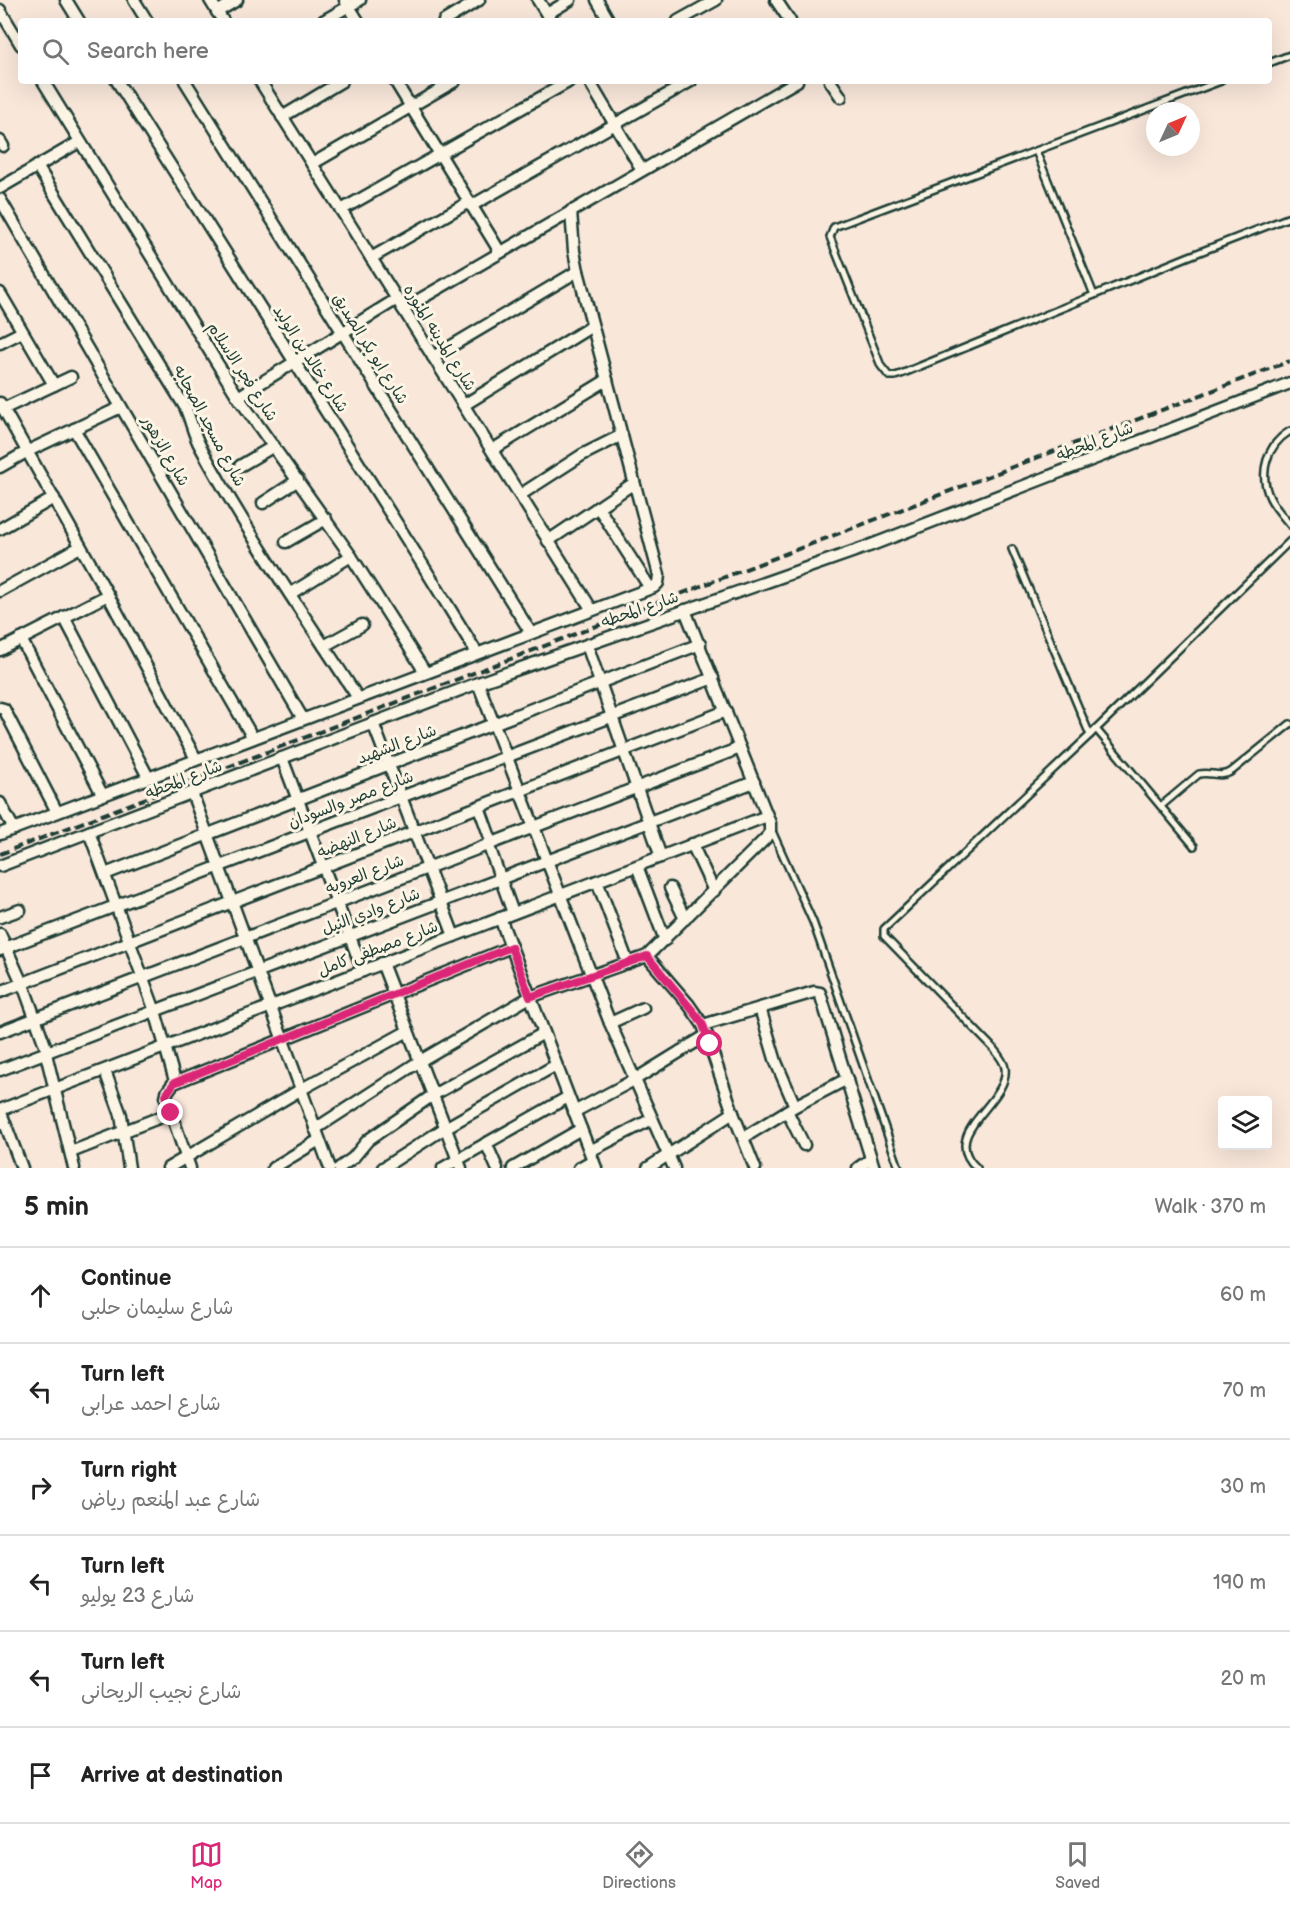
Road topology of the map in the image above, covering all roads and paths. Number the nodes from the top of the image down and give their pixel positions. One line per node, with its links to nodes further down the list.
1 (66, 0): 16 (street)
2 (134, 0): 17 (street)
3 (210, 0): 14 (street)
4 (237, 0): 14 (street)
5 (360, 0): 12 (street)
6 (479, 0): 20 (street)
7 (538, 0): 15 (street)
8 (570, 0): 15 (street)
9 (597, 0): 21 (street)
10 (716, 0): 22 (street)
11 (776, 0): 23 (street)
12 (347, 3): 18 (street); 19 (street)
13 (0, 10): 24 (street)
14 (220, 16)
15 (549, 17)
16 (77, 18)
17 (145, 18)
18 (327, 18)
19 (356, 18)
20 (449, 18)
21 (607, 18)
22 (683, 18)
23 (788, 18)
24 (18, 40)
25 (1290, 55): 26 (lane)
26 (1272, 62)
27 (45, 84): 44 (street, شارع فجر الاسلام)
28 (119, 84): 68 (street, شارع خالد بن الوليد)
29 (186, 84): 65 (street, شارع ابو بكر الصديق)
30 (262, 84): 42 (street, شارع المدينه المنوره)
31 (337, 84): 42 (street)
32 (397, 84): 41 (street)
33 (450, 84): 41 (street)
34 (565, 84): 46 (street)
35 (591, 84): 43 (street)
36 (686, 84): 43 (street)
37 (791, 84): 49 (street)
38 (832, 84): 40 (street)
39 (1213, 84): 45 (lane)
40 (842, 98)
41 (411, 107): 46 (street); 47 (street)
42 (282, 117): 47 (street, شارع المدينه المنوره)
43 (615, 124): 49 (street); 52 (street)
44 (80, 142): 48 (street); 73 (street, شارع فجر الاسلام)
45 (1036, 151): 60 (lane); 60 (lane)
46 (440, 154): 52 (street); 53 (street)
47 (312, 164): 53 (street, شارع المدينه المنوره)
48 (37, 166): 50 (street); 102 (street, شارع مسجد الصحابه)
49 (642, 170): 54 (street)
50 (0, 188)
51 (0, 199): 76 (street, شارع الزهور)
52 (470, 204): 56 (street); 57 (street)
53 (341, 210): 57 (street, شارع المدينه المنوره)
54 (571, 211): 56 (street); 58 (street, شارع المحطه)
55 (1290, 217): 60 (lane)
56 (500, 252): 62 (street)
57 (371, 258): 61 (street, شارع المدينه المنوره)
58 (578, 271): 63 (street, شارع المحطه); 67 (street)
59 (0, 293): 64 (street)
60 (1094, 295)
61 (397, 299): 62 (street, شارع المدينه المنوره); 65 (street)
62 (403, 309): 67 (street, شارع المدينه المنوره)
63 (592, 326): 70 (street, شارع المحطه); 75 (street)
64 (22, 332): 66 (street); 72 (street)
65 (341, 333): 68 (street); 108 (street, شارع ابو بكر الصديق)
66 (0, 343)
67 (433, 357): 75 (street, شارع المدينه المنوره)
68 (294, 362): 73 (street); 114 (street, شارع خالد بن الوليد)
69 (71, 377): 72 (street)
70 (607, 380): 79 (street, شارع المحطه); 81 (street)
71 (1290, 383): 105 (street, شارع المحطه)
72 (54, 385): 74 (street)
73 (238, 397): 80 (street, شارع فجر الاسلام)
74 (1, 405): 82 (street)
75 (464, 405): 81 (street, شارع المدينه المنوره)
76 (121, 407): 77 (street); 123 (street, شارع الزهور)
77 (74, 429): 82 (street); 129 (street)
78 (1290, 431): 92 (lane)
79 (622, 435): 86 (street, شارع المحطه); 87 (street)
80 (274, 446): 83 (street); 85 (street, شارع فجر الاسلام)
81 (492, 450): 87 (street, شارع المدينه المنوره)
82 (28, 451): 84 (street); 88 (street)
83 (240, 466)
84 (0, 467)
85 (298, 480): 89 (street); 91 (street, شارع فجر الاسلام)
86 (634, 483): 90 (street); 100 (street, شارع المحطه)
87 (520, 495): 95 (street, شارع المدينه المنوره)
88 (54, 498): 93 (street); 97 (street)
89 (264, 503)
90 (598, 507): 95 (street); 100 (street)
91 (326, 519): 96 (street); 99 (street, شارع فجر الاسلام)
92 (1290, 525)
93 (0, 530)
94 (1290, 540): 127 (lane)
95 (548, 541): 104 (street, شارع المدينه المنوره)
96 (286, 542)
97 (80, 547): 101 (street); 103 (street)
98 (1012, 549): 128 (lane)
99 (351, 556): 102 (street); 115 (street, شارع فجر الاسلام)
100 (650, 588): 104 (street, شارع المحطه)
101 (0, 591)
102 (290, 594): 112 (street, شارع مسجد الصحابه)
103 (108, 595): 106 (street); 134 (street)
104 (592, 610): 108 (street, شارع المحطه)
105 (685, 610): 110 (street); 111 (street, شارع المحطه)
106 (64, 617): 109 (street); 136 (street)
107 (362, 625): 112 (street)
108 (531, 633): 114 (street, شارع المحطه)
109 (21, 639): 113 (street); 141 (street)
110 (700, 644): 116 (street); 117 (street, شارع الشهيد)
111 (587, 645): 117 (street); 118 (street, شارع المحطه)
112 (324, 646): 119 (street, شارع مسجد الصحابه)
113 (0, 650)
114 (477, 653): 115 (street, شارع المحطه)
115 (425, 672): 119 (street, شارع المحطه)
116 (713, 678): 121 (street); 122 (street, شارع مصر والسودان)
117 (600, 682): 122 (street); 125 (street, شارع الشهيد)
118 (478, 683): 124 (street, شارع المحطه); 125 (street)
119 (358, 698): 123 (street, شارع المحطه)
120 (0, 708): 147 (street)
121 (726, 711): 130 (street); 131 (street, شارع النهضه)
122 (612, 717): 131 (street); 132 (street, شارع مصر والسودان)
123 (303, 719): 129 (street, شارع المحطه)
124 (374, 723): 133 (street, شارع المحطه); 135 (street)
125 (493, 724): 132 (street); 135 (street, شارع الشهيد)
126 (1290, 724): 145 (lane)
127 (1096, 729): 128 (lane); 145 (lane)
128 (1090, 735): 263 (lane)
129 (253, 738): 134 (street, شارع المحطه)
130 (740, 748): 137 (street); 138 (street, شارع العروبه)
131 (624, 751): 138 (street); 139 (street, شارع النهضه)
132 (506, 757): 139 (street); 142 (street, شارع مصر والسودان)
133 (282, 758): 140 (street, شارع المحطه); 143 (street)
134 (196, 759): 136 (street, شارع المحطه)
135 (389, 764): 142 (street); 143 (street, شارع الشهيد)
136 (148, 777): 141 (street, شارع المحطه)
137 (754, 782): 148 (street); 149 (street, شارع وادي النيل)
138 (637, 787): 149 (street); 150 (street, شارع العروبه)
139 (519, 791): 146 (street, شارع النهضه); 150 (street)
140 (192, 793): 154 (street, شارع المحطه); 157 (street)
141 (102, 794): 147 (street, شارع المحطه)
142 (401, 797): 153 (street); 155 (street, شارع مصر والسودان)
143 (298, 800): 155 (street); 157 (street, شارع الشهيد)
144 (0, 803): 151 (street)
145 (1161, 806): 160 (lane)
146 (479, 807): 153 (street, شارع النهضه); 158 (street)
147 (57, 812): 151 (street, شارع المحطه)
148 (767, 816): 152 (street); 159 (street, شارع مصطفى كامل)
149 (649, 822): 161 (street); 162 (street, شارع وادي النيل)
150 (533, 827): 158 (street, شارع العروبه); 162 (street)
151 (14, 829): 156 (street, شارع المحطه)
152 (771, 829): 172 (street); 262 (lane)
153 (414, 831): 166 (street, شارع النهضه); 167 (street)
154 (88, 832): 163 (street, شارع المحطه); 168 (street)
155 (310, 832): 165 (street, شارع مصر والسودان); 166 (street)
156 (0, 834)
157 (207, 835): 165 (street); 168 (street, شارع الشهيد)
158 (490, 844): 167 (street, شارع العروبه); 169 (street)
159 (692, 844): 161 (street, شارع مصطفى كامل); 172 (street)
160 (1194, 846)
161 (661, 856): 164 (street, شارع مصطفى كامل)
162 (546, 861): 169 (street, شارع وادي النيل); 173 (street)
163 (0, 866)
164 (637, 866): 170 (street, شارع مصطفى كامل); 187 (street)
165 (219, 867): 175 (street); 177 (street, شارع مصر والسودان)
166 (324, 867): 175 (street, شارع النهضه); 176 (street)
167 (428, 867): 174 (street); 176 (street, شارع العروبه)
168 (105, 874): 177 (street)
169 (500, 879): 174 (street, شارع وادي النيل); 179 (street)
170 (597, 881): 173 (street, شارع مصطفى كامل); 193 (street)
171 (670, 888): 182 (street)
172 (714, 891): 182 (street)
173 (559, 896): 179 (street, شارع مصطفى كامل); 196 (street)
174 (441, 901): 184 (street, شارع وادي النيل); 185 (street)
175 (232, 903): 186 (street); 188 (street, شارع النهضه)
176 (337, 903): 184 (street); 186 (street, شارع العروبه)
177 (117, 906): 188 (street); 190 (street, شارع مصر والسودان)
178 (20, 910): 180 (street)
179 (513, 913): 181 (street, شارع مصطفى كامل)
180 (0, 917)
181 (500, 918): 185 (street, شارع مصطفى كامل); 189 (street)
182 (685, 919): 187 (street)
183 (0, 934): 190 (street)
184 (350, 936): 194 (street); 195 (street, شارع وادي النيل)
185 (454, 936): 192 (street, شارع مصطفى كامل)
186 (245, 938): 195 (street); 197 (street, شارع العروبه)
187 (665, 940): 191 (street)
188 (130, 942): 197 (street); 198 (street, شارع النهضه)
189 (511, 947): 200 (street); 201 (street)
190 (3, 949): 198 (street)
191 (647, 956): 193 (street); 208 (street)
192 (382, 963): 194 (street, شارع مصطفى كامل); 200 (street)
193 (628, 963): 196 (street)
194 (363, 971): 202 (street, شارع مصطفى كامل)
195 (257, 972): 202 (street); 205 (street, شارع وادي النيل)
196 (591, 975): 201 (street); 207 (street)
197 (143, 977): 205 (street); 206 (street, شارع العروبه)
198 (22, 984): 199 (street, شارع النهضه); 206 (street)
199 (0, 992)
200 (394, 994): 209 (street); 212 (street)
201 (530, 997): 211 (street); 215 (street)
202 (270, 1007): 212 (street); 213 (street, شارع مصطفى كامل)
203 (643, 1008): 207 (street)
204 (760, 1008): 208 (street); 219 (street); 226 (street)
205 (155, 1011): 213 (street); 214 (street, شارع وادي النيل)
206 (36, 1018): 210 (street, شارع العروبه); 214 (street)
207 (610, 1023): 220 (street)
208 (705, 1030): 220 (street); 230 (street)
209 (408, 1031): 215 (street); 223 (street)
210 (0, 1032)
211 (544, 1033): 216 (street); 224 (street)
212 (282, 1040): 221 (street); 223 (street)
213 (165, 1047): 218 (street, شارع مصطفى كامل); 221 (street)
214 (47, 1052): 217 (street, شارع وادي النيل); 222 (street)
215 (420, 1061): 224 (street); 235 (street)
216 (556, 1065): 225 (street); 232 (street)
217 (0, 1070)
218 (105, 1071): 222 (street, شارع مصطفى كامل); 234 (street)
219 (847, 1079): 226 (street); 243 (street)
220 (634, 1080): 228 (street); 231 (street)
221 (174, 1083): 229 (street)
222 (54, 1089): 227 (street, شارع مصطفى كامل); 239 (street)
223 (300, 1090): 235 (street); 241 (street)
224 (433, 1095): 232 (street); 252 (street)
225 (568, 1096): 228 (street); 237 (street)
226 (791, 1108): 236 (street); 238 (street)
227 (0, 1110): 245 (street)
228 (574, 1112): 233 (street)
229 (171, 1113): 234 (street); 241 (street)
230 (733, 1113): 236 (street); 240 (street)
231 (652, 1119): 240 (street); 242 (street)
232 (445, 1128): 244 (street); 253 (street)
233 (581, 1129): 242 (street); 256 (street)
234 (125, 1131): 239 (street); 247 (street)
235 (317, 1134): 250 (street); 251 (street)
236 (743, 1138): 260 (street)
237 (486, 1143): 244 (street); 255 (street)
238 (804, 1146)
239 (71, 1152): 246 (street)
240 (669, 1156): 258 (street); 259 (street)
241 (186, 1157): 248 (street); 249 (street)
242 (593, 1160): 257 (street)
243 (872, 1163): 261 (street)
244 (459, 1164): 254 (street)
245 (22, 1168)
246 (74, 1168)
247 (129, 1168)
248 (168, 1168)
249 (190, 1168)
250 (273, 1168)
251 (330, 1168)
252 (339, 1168)
253 (383, 1168)
254 (443, 1168)
255 (497, 1168)
256 (513, 1168)
257 (579, 1168)
258 (648, 1168)
259 (674, 1168)
260 (755, 1168)
261 (858, 1168)
262 (899, 1168)
263 (977, 1168)

